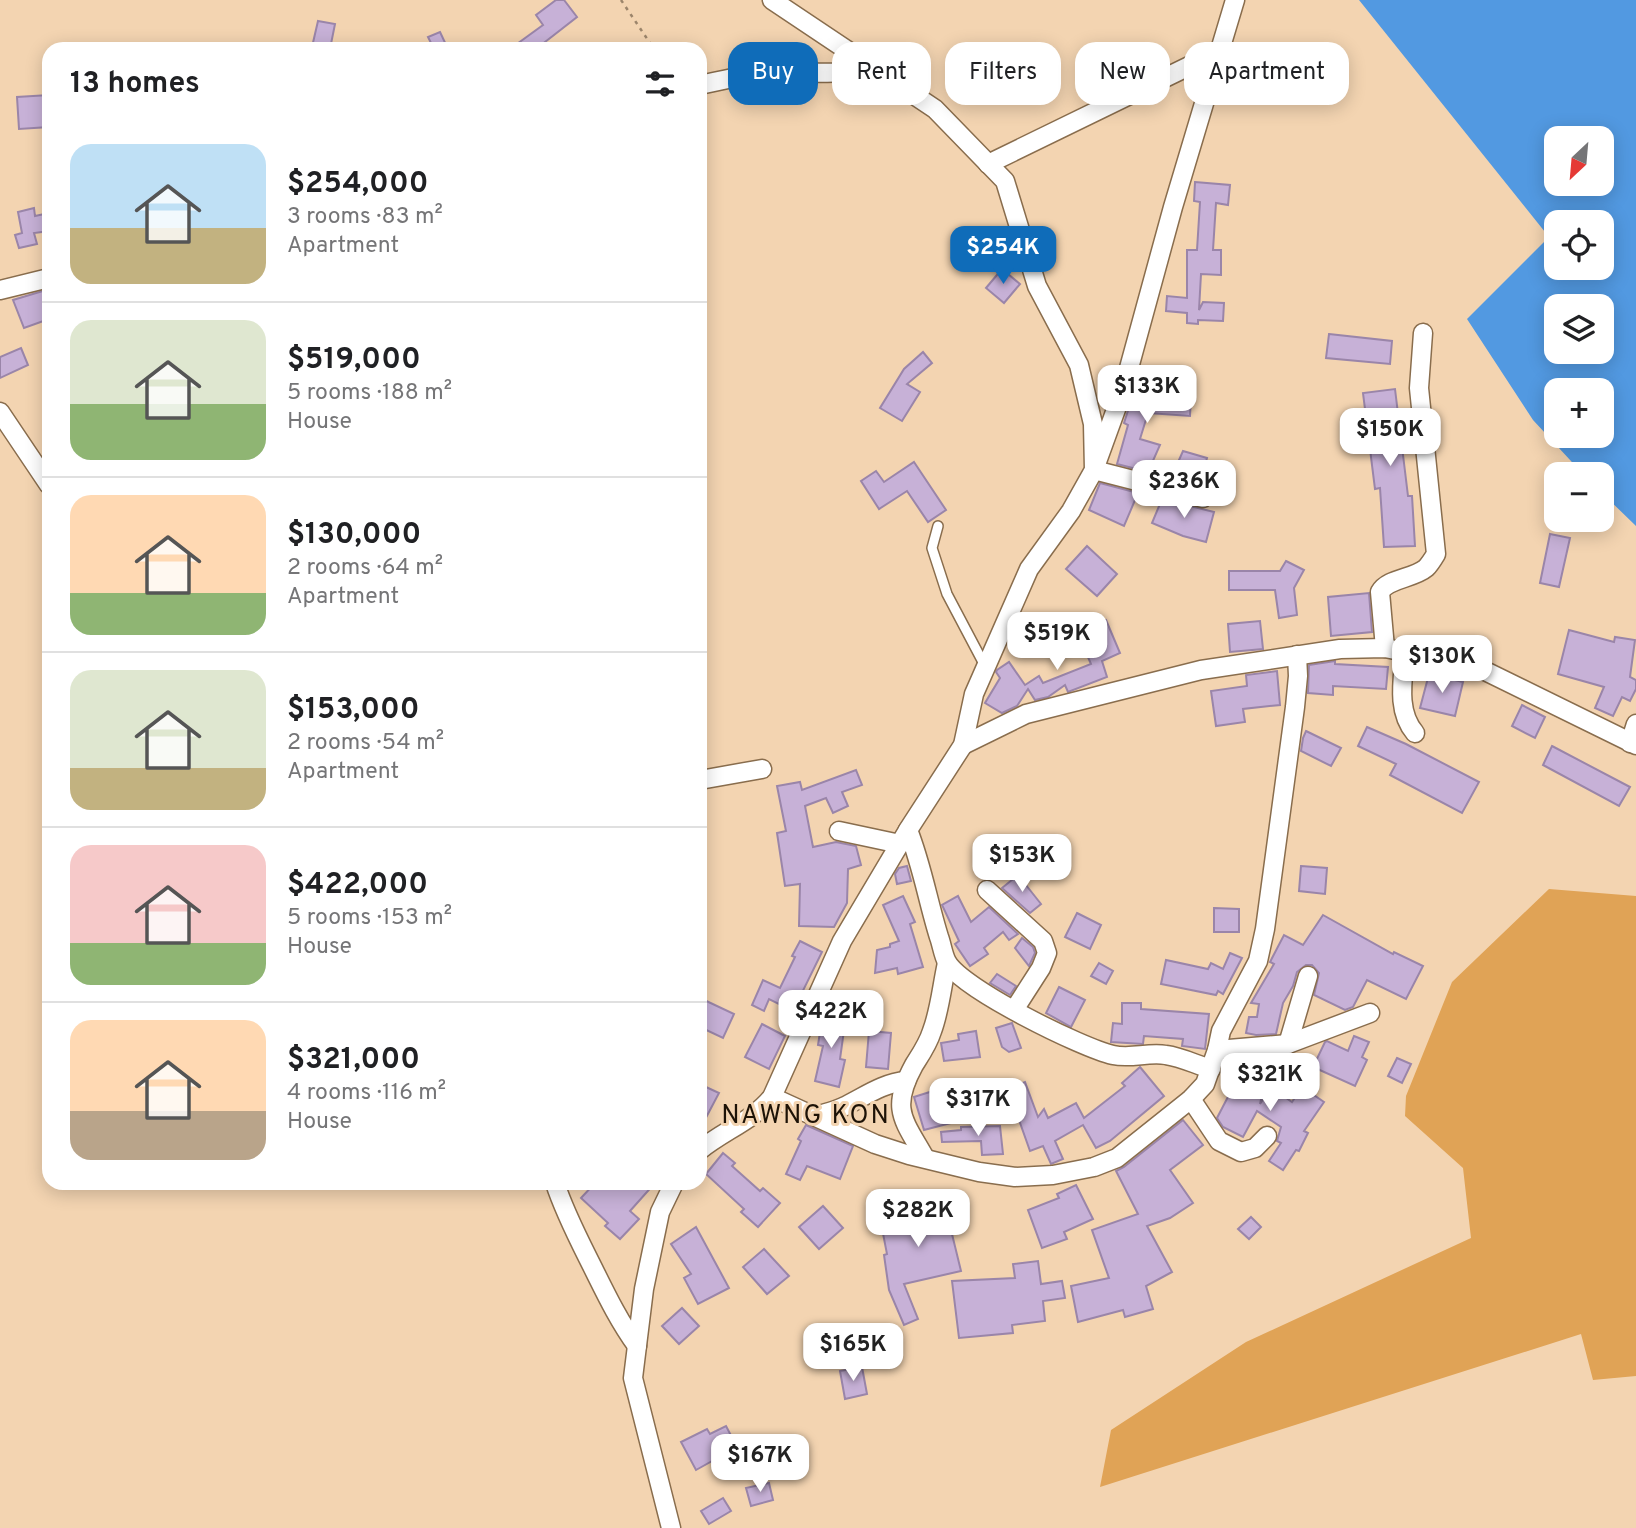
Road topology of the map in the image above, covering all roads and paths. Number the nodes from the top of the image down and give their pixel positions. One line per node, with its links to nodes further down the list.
1 (621, 0): 4 (path)
2 (772, 0): 5 (street)
3 (1235, 0): 6 (street)
4 (649, 42)
5 (834, 42)
6 (1223, 42)
7 (1184, 69): 12 (street)
8 (832, 71): 9 (street)
9 (707, 83)
10 (929, 105): 12 (street)
11 (1204, 105): 17 (street)
12 (988, 164): 17 (street)
13 (42, 280): 14 (street)
14 (0, 290)
15 (1423, 333): 21 (street)
16 (0, 412): 18 (street)
17 (1094, 470): 19 (street); 24 (street)
18 (42, 475)
19 (1203, 498)
20 (938, 526): 24 (lane)
21 (1385, 648): 22 (street); 23 (street)
22 (1405, 652): 26 (street); 27 (street)
23 (1297, 655): 28 (street); 39 (street)
24 (986, 667): 28 (street)
25 (1636, 724): 27 (street)
26 (1415, 733)
27 (1633, 744)
28 (963, 745): 32 (street)
29 (762, 769): 30 (street)
30 (707, 779)
31 (839, 831): 32 (street)
32 (904, 837): 34 (street); 42 (street)
33 (987, 890): 36 (street)
34 (947, 963): 36 (street); 41 (street)
35 (1308, 976): 38 (street)
36 (1014, 1010): 40 (street)
37 (1370, 1013): 38 (street)
38 (1288, 1044): 39 (street)
39 (1217, 1050): 40 (street)
40 (1211, 1069): 43 (street)
41 (906, 1081): 44 (street); 47 (street)
42 (772, 1097): 44 (street); 46 (street)
43 (1191, 1099): 45 (street); 47 (street)
44 (816, 1116): 47 (street)
45 (1267, 1136)
46 (707, 1145)
47 (925, 1158)
48 (558, 1190): 50 (street)
49 (671, 1190): 50 (street)
50 (637, 1346): 51 (street)
51 (671, 1528)

